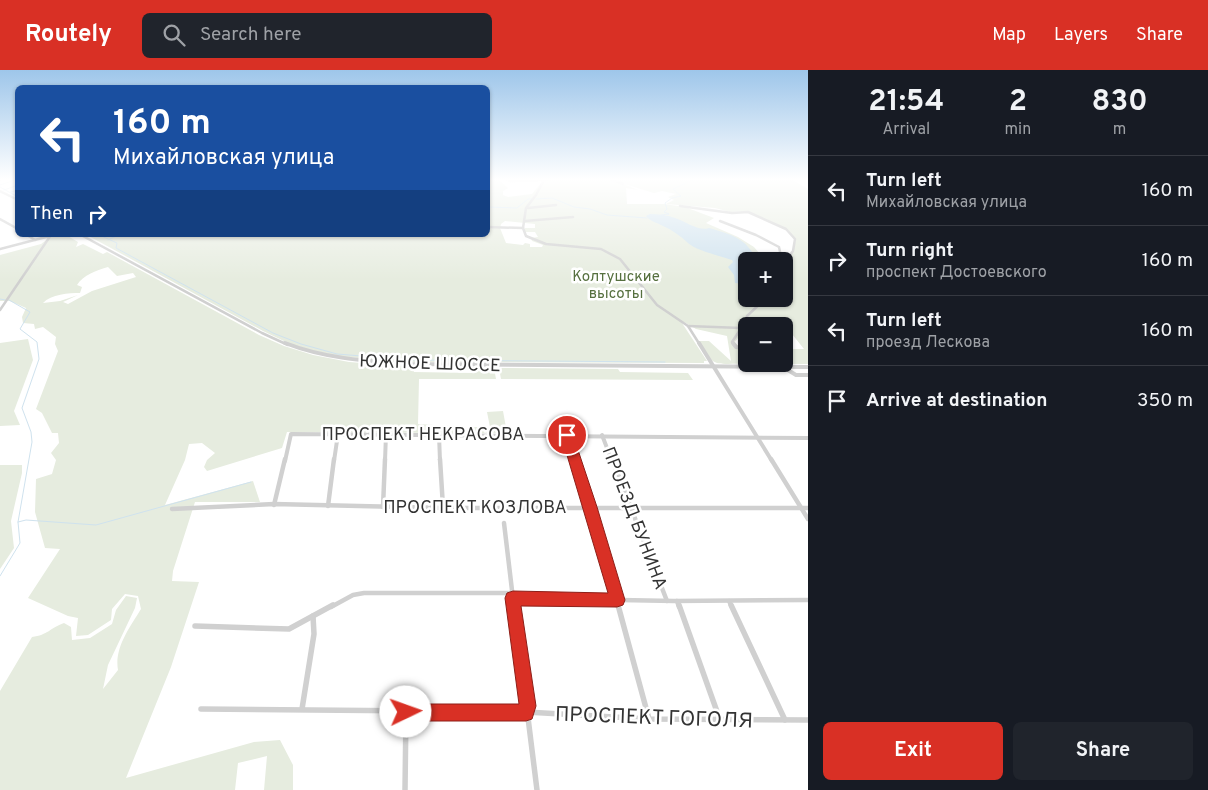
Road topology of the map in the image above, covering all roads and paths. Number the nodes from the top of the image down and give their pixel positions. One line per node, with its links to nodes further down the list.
1 (526, 213): 5 (street)
2 (749, 213): 17 (street)
3 (573, 216): 5 (street)
4 (0, 219): 7 (street)
5 (525, 221): 9 (street)
6 (720, 221): 16 (street)
7 (15, 227)
8 (490, 227): 9 (street)
9 (523, 228): 21 (street)
10 (30, 237): 14 (street)
11 (47, 237): 14 (street)
12 (50, 237): 19 (street)
13 (85, 237): 26 (street, ЮЖНОЕ ШОССЕ)
14 (35, 240): 15 (street)
15 (0, 249)
16 (781, 252)
17 (791, 252)
18 (757, 307): 20 (street)
19 (0, 310)
20 (747, 317)
21 (688, 326): 22 (street); 26 (street)
22 (738, 328)
23 (738, 334): 24 (street)
24 (738, 347)
25 (793, 366): 28 (street, ЮЖНОЕ ШОССЕ)
26 (712, 367): 27 (street, ЮЖНОЕ ШОССЕ); 36 (street)
27 (738, 367)
28 (808, 367)
29 (792, 372): 30 (street)
30 (808, 375)
31 (338, 434): 32 (street, ПРОСПЕКТ НЕКРАСОВА); 38 (street, ПРОСПЕКТ НЕКРАСОВА); 39 (street)
32 (386, 434): 33 (street, ПРОСПЕКТ НЕКРАСОВА); 40 (street)
33 (439, 435): 34 (street, ПРОСПЕКТ НЕКРАСОВА); 42 (street)
34 (567, 435): 35 (street, ПРОСПЕКТ НЕКРАСОВА); 41 (street)
35 (602, 435): 36 (street, ПРОСПЕКТ НЕКРАСОВА); 43 (street, ПРОЕЗД БУНИНА)
36 (757, 437): 37 (street, ПРОСПЕКТ НЕКРАСОВА); 44 (street)
37 (808, 438)
38 (274, 505): 39 (street, ПРОСПЕКТ КОЗЛОВА); 46 (street, ПРОСПЕКТ КОЗЛОВА)
39 (328, 506): 40 (street, ПРОСПЕКТ КОЗЛОВА)
40 (383, 507): 42 (street, ПРОСПЕКТ КОЗЛОВА)
41 (591, 507): 42 (street, ПРОСПЕКТ КОЗЛОВА); 43 (street, ПРОСПЕКТ КОЗЛОВА); 50 (street)
42 (443, 508)
43 (630, 508): 44 (street, ПРОСПЕКТ КОЗЛОВА); 52 (street, ПРОЕЗД БУНИНА)
44 (801, 508): 45 (street, ПРОСПЕКТ КОЗЛОВА); 47 (street)
45 (808, 508)
46 (172, 509)
47 (808, 519)
48 (504, 523): 49 (street)
49 (512, 596): 50 (street); 55 (street); 60 (street)
50 (617, 600): 52 (street); 61 (street)
51 (808, 600): 54 (street)
52 (667, 601): 53 (street)
53 (677, 601): 54 (street); 62 (street, ПРОЕЗД БУНИНА)
54 (729, 601): 63 (street)
55 (313, 616): 56 (street); 58 (street)
56 (195, 626)
57 (201, 709): 58 (street, ПРОСПЕКТ ГОГОЛЯ)
58 (302, 709): 59 (street, ПРОСПЕКТ ГОГОЛЯ)
59 (406, 712): 60 (street, ПРОСПЕКТ ГОГОЛЯ); 65 (street)
60 (526, 712): 61 (street, ПРОСПЕКТ ГОГОЛЯ); 66 (street)
61 (649, 719): 62 (street, ПРОСПЕКТ ГОГОЛЯ)
62 (720, 720): 63 (street, ПРОСПЕКТ ГОГОЛЯ)
63 (785, 720): 64 (street, ПРОСПЕКТ ГОГОЛЯ)
64 (808, 720)
65 (405, 790)
66 (537, 790)

